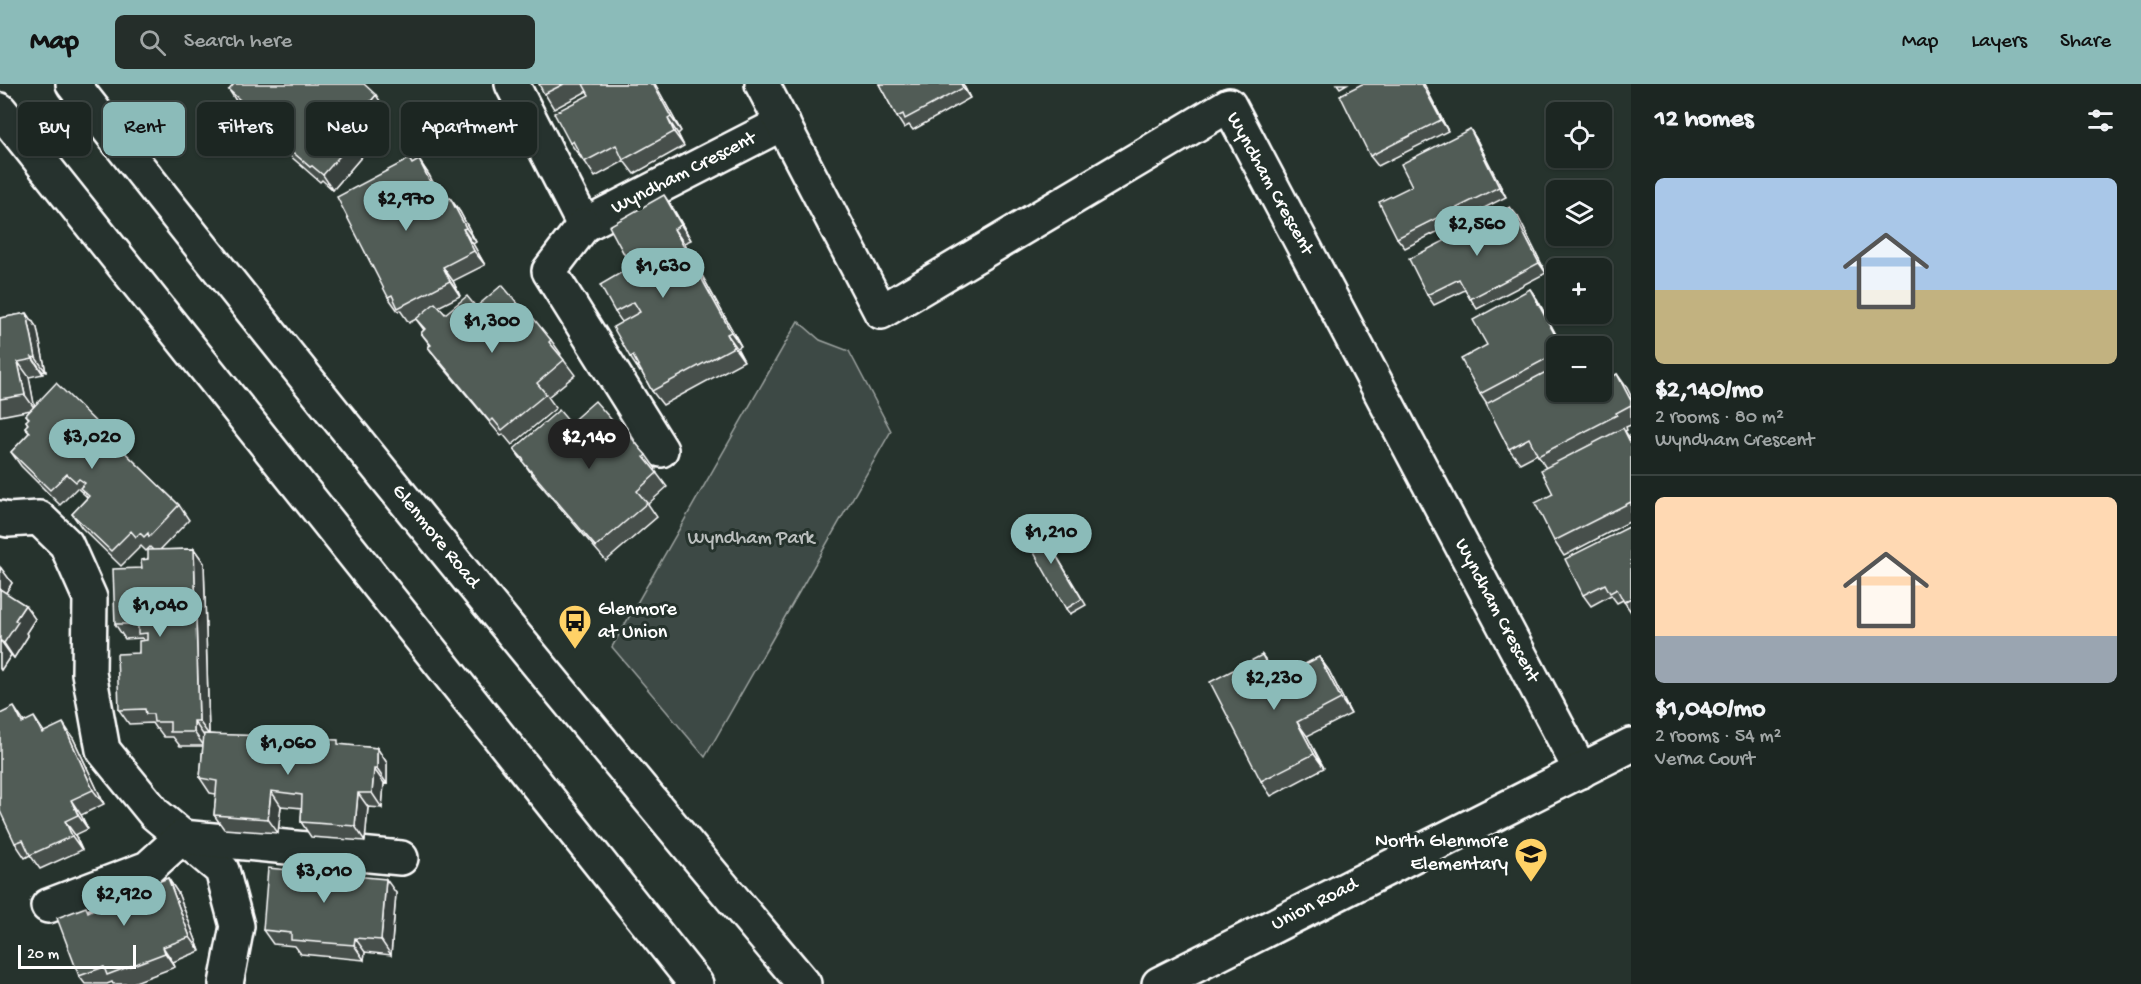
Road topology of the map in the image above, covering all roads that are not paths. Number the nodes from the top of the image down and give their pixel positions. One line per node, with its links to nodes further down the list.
1 (73, 84): 16 (street, Glenmore Road)
2 (512, 84): 6 (street)
3 (762, 84): 5 (street, Wyndham Crescent)
4 (0, 110): 15 (street)
5 (783, 123): 6 (street, Wyndham Crescent); 10 (street, Wyndham Crescent)
6 (584, 225): 7 (street, Wyndham Crescent)
7 (661, 450)
8 (0, 518): 11 (street)
9 (1631, 745): 10 (street, Union Road)
10 (1581, 771): 17 (street, Union Road)
11 (182, 837): 12 (street); 13 (street); 14 (street)
12 (401, 858)
13 (48, 906)
14 (226, 984)
15 (696, 984)
16 (804, 984)
17 (1159, 984)

